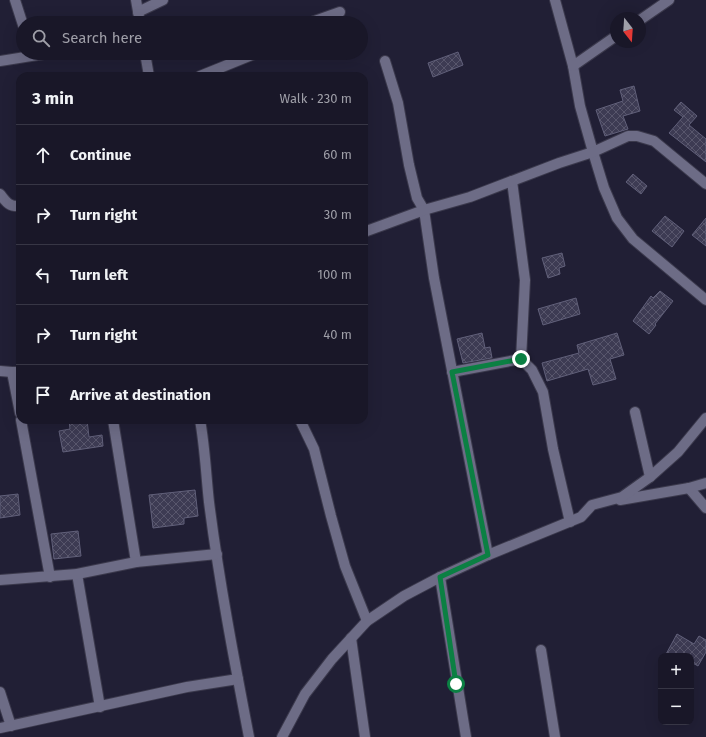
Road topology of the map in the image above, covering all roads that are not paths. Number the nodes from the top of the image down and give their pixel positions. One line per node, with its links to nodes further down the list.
1 (15, 0): 8 (street)
2 (136, 0): 6 (street)
3 (163, 0): 6 (street)
4 (555, 0): 18 (street)
5 (669, 0): 11 (street)
6 (138, 12): 9 (street)
7 (340, 12): 10 (street)
8 (20, 16)
9 (139, 16)
10 (329, 16)
11 (646, 16)
12 (610, 40): 18 (street)
13 (16, 58): 16 (street)
14 (146, 60): 19 (street)
15 (240, 60): 20 (street)
16 (0, 61)
17 (385, 61): 26 (street)
18 (573, 66): 21 (street)
19 (148, 72)
20 (210, 72)
21 (593, 152): 22 (street); 23 (street); 28 (street)
22 (512, 181): 26 (street); 29 (street)
23 (706, 184)
24 (0, 194): 25 (street)
25 (16, 206)
26 (424, 210): 27 (street); 32 (street)
27 (368, 231)
28 (706, 300)
29 (521, 359): 32 (street); 44 (street)
30 (0, 371): 31 (street)
31 (16, 372)
32 (452, 372): 46 (street)
33 (635, 412): 39 (street)
34 (706, 418): 39 (street)
35 (22, 424): 49 (street)
36 (114, 424): 47 (street)
37 (201, 424): 45 (street)
38 (302, 424): 52 (street)
39 (650, 477): 42 (street)
40 (706, 483): 41 (street)
41 (689, 488): 42 (street); 43 (street)
42 (592, 504): 44 (street)
43 (706, 508)
44 (570, 522): 46 (street)
45 (217, 554): 47 (street); 55 (street)
46 (488, 555): 50 (street)
47 (136, 562): 48 (street)
48 (77, 574): 49 (street); 57 (street)
49 (50, 577): 51 (street)
50 (440, 577): 52 (street); 63 (street)
51 (0, 580)
52 (367, 621): 53 (street)
53 (351, 638): 61 (street); 62 (street)
54 (541, 650): 64 (street)
55 (238, 679): 57 (street); 60 (street)
56 (0, 692): 58 (street)
57 (100, 707): 58 (street)
58 (11, 726): 59 (street)
59 (0, 728)
60 (249, 737)
61 (282, 737)
62 (365, 737)
63 (466, 737)
64 (555, 737)

